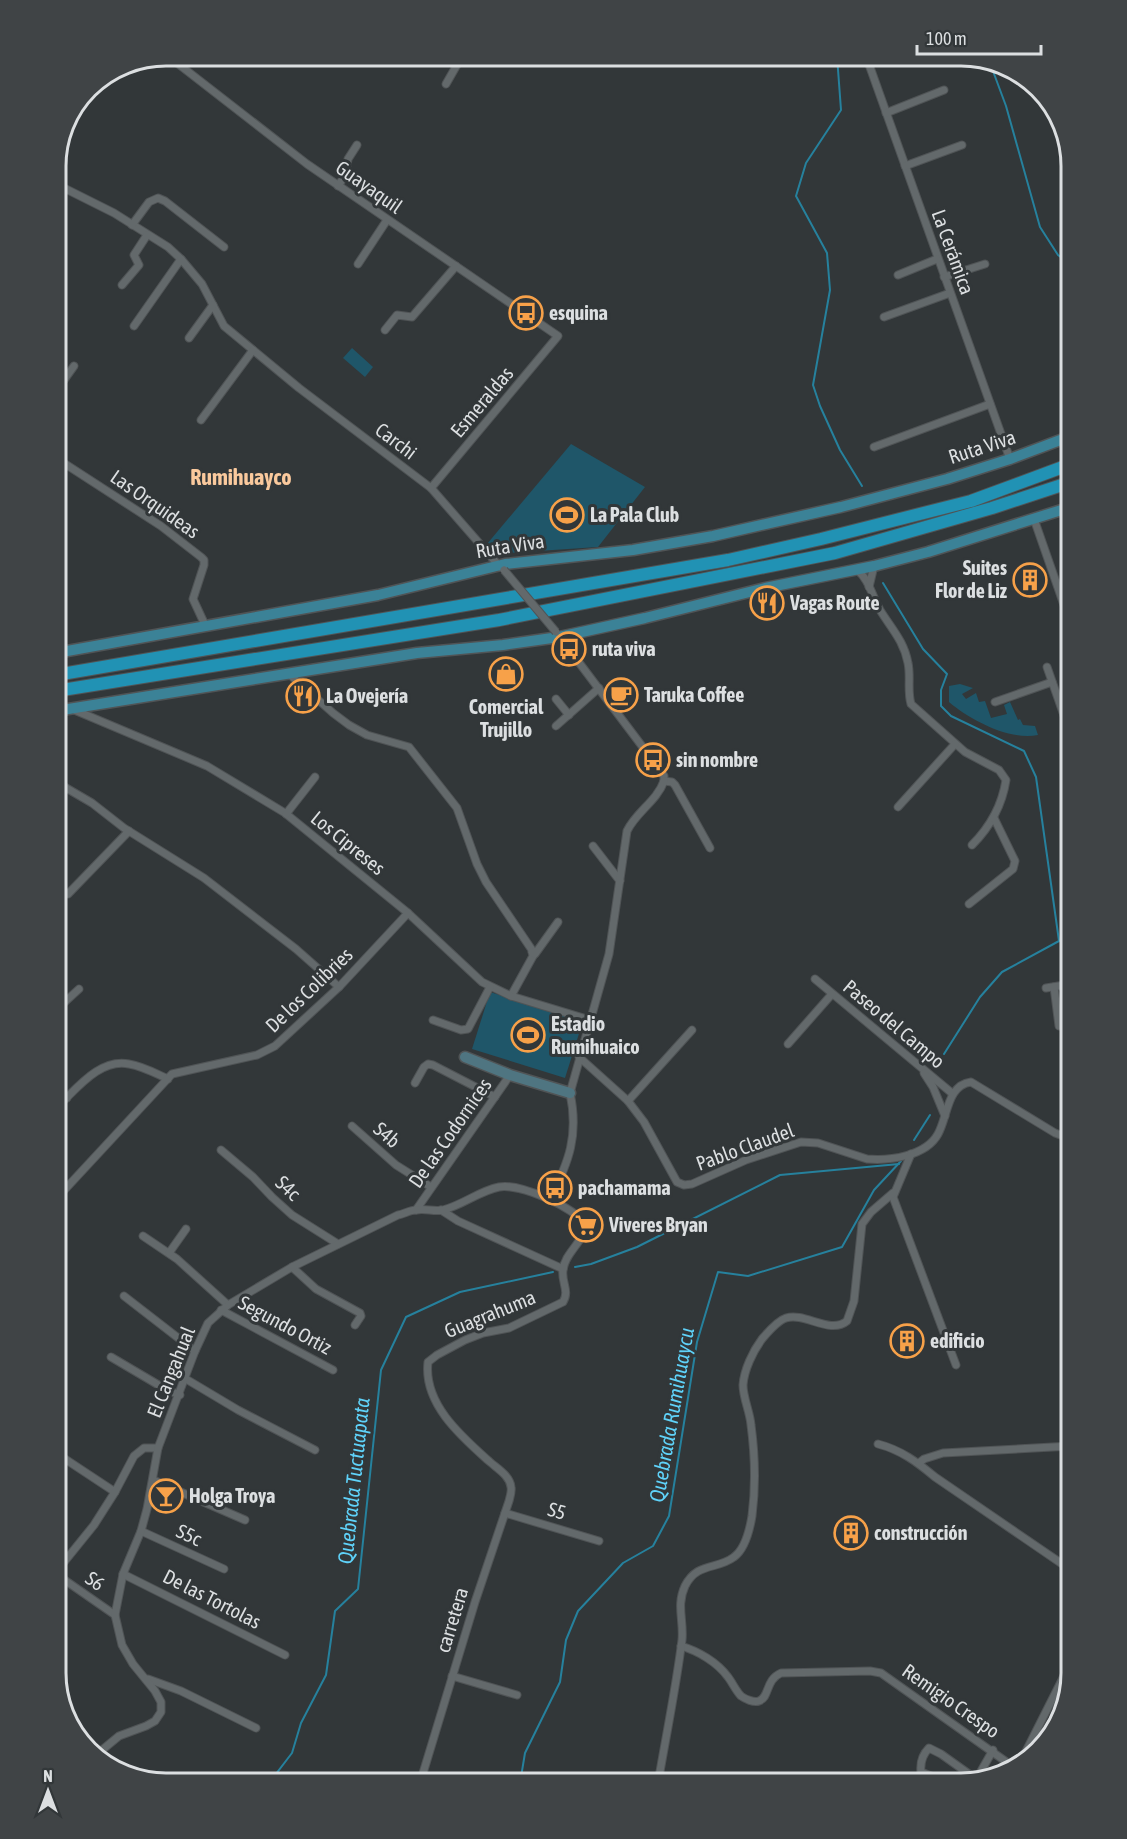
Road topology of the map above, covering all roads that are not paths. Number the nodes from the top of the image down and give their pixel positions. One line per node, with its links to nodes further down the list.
1 (181, 66): 10 (street, Guayaquil)
2 (456, 66): 4 (street)
3 (870, 66): 6 (street, La Cerámica)
4 (446, 84)
5 (944, 90): 6 (street)
6 (886, 113): 9 (street, La Cerámica)
7 (357, 145): 10 (street)
8 (962, 145): 9 (street)
9 (905, 166): 17 (street, La Cerámica)
10 (338, 186): 12 (street, Guayaquil)
11 (66, 189): 13 (street, Carchi)
12 (387, 220): 18 (street); 20 (street, Guayaquil)
13 (132, 225): 14 (street, Carchi); 15 (street)
14 (147, 235): 16 (street, Carchi); 23 (street)
15 (224, 247)
16 (181, 259): 25 (street, Carchi); 27 (street)
17 (938, 259): 21 (street); 22 (street, La Cerámica)
18 (358, 264)
19 (984, 264): 22 (street)
20 (456, 266): 28 (street); 29 (street, Guayaquil)
21 (898, 275)
22 (944, 277): 24 (street, La Cerámica)
23 (122, 285)
24 (950, 292): 26 (street); 34 (street, La Cerámica)
25 (213, 305): 30 (street); 31 (street, Carchi)
26 (884, 317)
27 (134, 326)
28 (385, 330)
29 (558, 336): 42 (street, Esmeraldas)
30 (189, 338)
31 (253, 350): 35 (street); 42 (street, Carchi)
32 (74, 366): 33 (street)
33 (66, 377)
34 (990, 404): 37 (street); 38 (street, La Cerámica)
35 (201, 420)
36 (1061, 440): 38 (main road, Ruta Viva)
37 (874, 447)
38 (1010, 459): 46 (main road, Ruta Viva)
39 (66, 464): 50 (street, Las Orquideas)
40 (1061, 468): 54 (highway)
41 (1061, 485): 58 (highway)
42 (431, 488): 46 (street, Carchi)
43 (1061, 510): 44 (main road)
44 (1034, 519): 45 (main road); 49 (street)
45 (874, 566): 47 (main road); 48 (street)
46 (501, 568): 50 (main road, Ruta Viva); 51 (street, Carchi, bridge)
47 (857, 570): 48 (street); 51 (main road)
48 (869, 587): 66 (street)
49 (1061, 596)
50 (206, 627): 52 (main road, Ruta Viva)
51 (558, 634): 55 (main road); 57 (street, Carchi)
52 (66, 651)
53 (1047, 667): 56 (street)
54 (66, 673)
55 (289, 674): 62 (main road); 82 (street)
56 (1052, 682): 60 (street); 61 (street)
57 (599, 688): 64 (street); 68 (street, Carchi)
58 (66, 689)
59 (556, 699): 64 (street)
60 (995, 702)
61 (1061, 707)
62 (70, 708): 63 (main road); 71 (street, Los Cipreses)
63 (66, 709)
64 (569, 715): 65 (street)
65 (556, 726)
66 (955, 744): 70 (street); 72 (street)
67 (315, 777): 71 (street)
68 (664, 781): 76 (street, Carchi); 77 (street)
69 (66, 788): 73 (street)
70 (898, 807)
71 (286, 814): 80 (street, Los Cipreses)
72 (993, 818): 74 (street); 79 (street)
73 (129, 831): 78 (street); 85 (street)
74 (972, 845)
75 (593, 846): 77 (street)
76 (710, 848)
77 (620, 881): 92 (street)
78 (68, 894)
79 (969, 904)
80 (408, 913): 85 (street, De los Colibries); 86 (street, Los Cipreses)
81 (558, 922): 82 (street)
82 (532, 952): 89 (street)
83 (814, 979): 88 (street, Paseo del Campo)
84 (1061, 986): 93 (street)
85 (339, 987): 100 (street, De los Colibries)
86 (490, 987): 89 (street, Los Cipreses); 91 (street)
87 (78, 989): 90 (street)
88 (832, 994): 95 (street); 98 (street, Paseo del Campo)
89 (511, 996): 92 (street, Los Cipreses)
90 (66, 1000)
91 (433, 1020)
92 (590, 1020): 97 (street)
93 (1059, 1026)
94 (692, 1030): 106 (street)
95 (788, 1044)
96 (465, 1057): 99 (street)
97 (579, 1058): 102 (street); 106 (street, Pablo Claudel)
98 (919, 1066): 103 (street, Paseo del Campo); 107 (street)
99 (510, 1075): 102 (street); 104 (street, De las Codornices)
100 (168, 1079): 105 (street); 113 (street, De los Colibries)
101 (415, 1083): 104 (street)
102 (570, 1093): 115 (street)
103 (953, 1094): 107 (street, Pablo Claudel); 109 (street)
104 (495, 1097): 112 (street, De las Codornices)
105 (67, 1098)
106 (628, 1101): 111 (street, Pablo Claudel)
107 (945, 1116): 111 (street, Pablo Claudel)
108 (352, 1126): 112 (street, S4b)
109 (1061, 1135)
110 (221, 1150): 120 (street, S4c)
111 (910, 1154): 114 (street)
112 (431, 1187): 116 (street, De las Codornices)
113 (66, 1188)
114 (894, 1192): 130 (street); 153 (street)
115 (550, 1199): 117 (street, El Cangahual); 123 (street)
116 (416, 1210): 117 (street, El Cangahual); 120 (street, El Cangahual)
117 (441, 1210): 123 (street)
118 (186, 1229): 121 (street)
119 (143, 1236): 121 (street, Segundo Ortiz)
120 (338, 1244): 122 (street, El Cangahual)
121 (169, 1253): 125 (street, Segundo Ortiz)
122 (292, 1267): 125 (street, El Cangahual); 127 (street)
123 (563, 1269): 140 (street, Guagrahuma)
124 (124, 1296): 128 (street)
125 (228, 1305): 126 (street, El Cangahual)
126 (221, 1310): 128 (street, El Cangahual); 131 (street, Segundo Ortiz)
127 (355, 1325)
128 (195, 1351): 132 (street, El Cangahual)
129 (111, 1357): 133 (street)
130 (956, 1365)
131 (333, 1370)
132 (186, 1379): 133 (street, El Cangahual); 137 (street)
133 (180, 1395): 136 (street, El Cangahual)
134 (878, 1444): 139 (street)
135 (1061, 1447): 139 (street)
136 (159, 1448): 141 (street, El Cangahual); 142 (street)
137 (315, 1450)
138 (66, 1460): 142 (street)
139 (919, 1463): 148 (street)
140 (500, 1470): 143 (street, carretera)
141 (153, 1480): 144 (street); 145 (street, El Cangahual)
142 (115, 1492): 147 (street)
143 (505, 1513): 146 (street, S5); 155 (street, carretera)
144 (245, 1520)
145 (141, 1531): 149 (street, S5c); 150 (street, El Cangahual)
146 (599, 1541)
147 (66, 1560)
148 (1061, 1563)
149 (224, 1569)
150 (123, 1574): 152 (street, El Cangahual); 154 (street, De las Tortolas)
151 (66, 1580): 152 (street, S6)
152 (116, 1615): 156 (street, El Cangahual)
153 (681, 1646): 162 (street, Remigio Crespo); 166 (street)
154 (285, 1655)
155 (452, 1676): 158 (street); 165 (street, carretera)
156 (148, 1679): 159 (street); 161 (street, El Cangahual)
157 (1060, 1683): 160 (street)
158 (517, 1695)
159 (256, 1728)
160 (1028, 1747)
161 (102, 1750)
162 (993, 1750): 163 (street, Remigio Crespo); 164 (street)
163 (1008, 1762)
164 (981, 1771)
165 (423, 1773)
166 (660, 1773)
167 (923, 1773): 168 (street)
168 (966, 1773)

